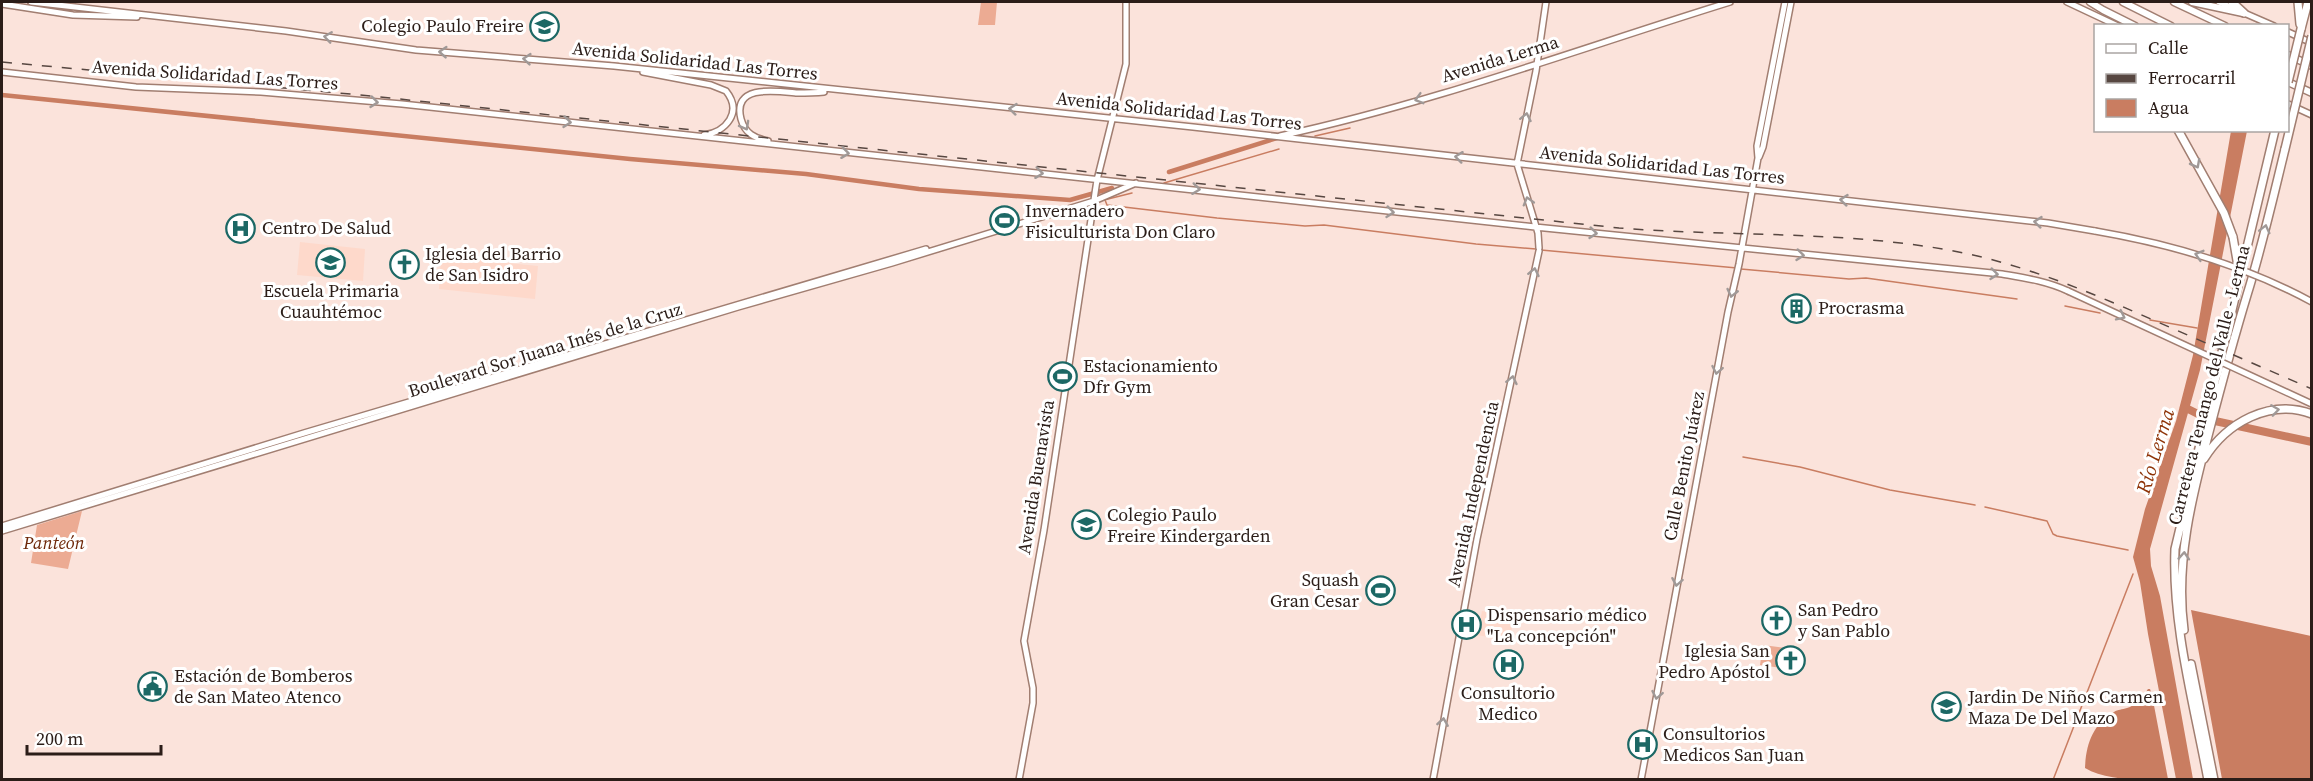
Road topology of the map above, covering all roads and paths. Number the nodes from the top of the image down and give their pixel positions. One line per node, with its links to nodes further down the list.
1 (31, 2): 18 (main road, Avenida Solidaridad Las Torres)
2 (1126, 2): 42 (main road, Avenida Buenavista)
3 (1546, 2): 32 (main road, Avenida Independencia)
4 (1730, 2): 32 (main road, Avenida Lerma)
5 (1785, 2): 49 (main road, Calle Benito Juárez)
6 (1791, 2): 49 (main road, Calle Benito Juárez)
7 (2067, 2): 19 (main road)
8 (2090, 2): 20 (main road)
9 (2123, 2): 21 (main road)
10 (2174, 2): 22 (main road)
11 (2192, 2): 17 (main road)
12 (2219, 2): 17 (main road)
13 (2232, 2): 17 (highway)
14 (2298, 2): 24 (highway)
15 (2308, 2): 24 (highway)
16 (2, 4): 18 (main road)
17 (2244, 13): 23 (main road)
18 (152, 16): 30 (main road, Avenida Solidaridad Las Torres, one-way to 18)
19 (2114, 24)
20 (2131, 24)
21 (2167, 24)
22 (2221, 24)
23 (2270, 24)
24 (2301, 29): 35 (highway, bridge)
25 (2289, 32): 27 (main road, bridge)
26 (2312, 36): 34 (highway, Carretera Tenango del Valle - Lerma, bridge)
27 (2312, 43)
28 (2289, 55): 31 (main road)
29 (2312, 61): 34 (highway)
30 (614, 66): 38 (main road, Avenida Solidaridad Las Torres); 46 (main road)
31 (2312, 66)
32 (1536, 67): 47 (main road, Avenida Lerma, one-way to 47); 50 (main road, Avenida Independencia, one-way to 32)
33 (2, 70): 37 (main road, Avenida Solidaridad Las Torres); 37 (main road)
34 (2304, 75): 62 (highway, Carretera Tenango del Valle - Lerma, one-way to 34, bridge)
35 (2289, 78)
36 (2289, 82): 39 (main road)
37 (165, 89): 46 (main road, Avenida Solidaridad Las Torres, one-way to 46)
38 (834, 91): 42 (main road, Avenida Solidaridad Las Torres, one-way to 38); 48 (main road, one-way to 48)
39 (2312, 93)
40 (2289, 104): 41 (main road)
41 (2312, 115)
42 (1113, 120): 47 (main road, Avenida Solidaridad Las Torres); 51 (main road, Avenida Buenavista)
43 (2179, 132): 57 (highway, one-way to 57, bridge)
44 (2275, 132): 57 (highway)
45 (2276, 132): 59 (highway)
46 (696, 137): 48 (main road, Avenida Solidaridad Las Torres)
47 (1276, 137): 50 (main road, Avenida Solidaridad Las Torres, one-way to 47)
48 (818, 149): 51 (main road, Avenida Solidaridad Las Torres, one-way to 51)
49 (1758, 158): 53 (main road, Calle Benito Juárez)
50 (1517, 164): 53 (main road, Avenida Solidaridad Las Torres); 55 (main road, Avenida Independencia, one-way to 50)
51 (1097, 180): 52 (main road, Avenida Solidaridad Las Torres); 54 (main road, Avenida Buenavista)
52 (1138, 183): 54 (main road, Boulevard Sor Juana Inés de la Cruz); 55 (main road, Avenida Solidaridad Las Torres, one-way to 55)
53 (1753, 190): 56 (main road, Calle Benito Juárez); 58 (main road, Avenida Solidaridad Las Torres, one-way to 53, bridge)
54 (1095, 197): 63 (main road, Boulevard Sor Juana Inés de la Cruz); 64 (main road, Boulevard Sor Juana Inés de la Cruz); 65 (main road, Avenida Buenavista)
55 (1535, 227): 56 (main road, Avenida Solidaridad Las Torres, one-way to 56); 66 (main road, Avenida Independencia, one-way to 55)
56 (1742, 249): 60 (main road, one-way to 60, bridge); 67 (main road, Calle Benito Juárez, one-way to 67)
57 (2240, 278): 59 (highway)
58 (2312, 302)
59 (2226, 330): 68 (highway)
60 (2312, 404)
61 (2312, 414): 62 (highway, one-way to 61)
62 (2200, 467): 69 (highway, Carretera Tenango del Valle - Lerma, one-way to 62)
63 (2, 526)
64 (2, 531)
65 (1019, 780)
66 (1433, 780)
67 (1641, 780)
68 (2208, 780)
69 (2214, 780)

